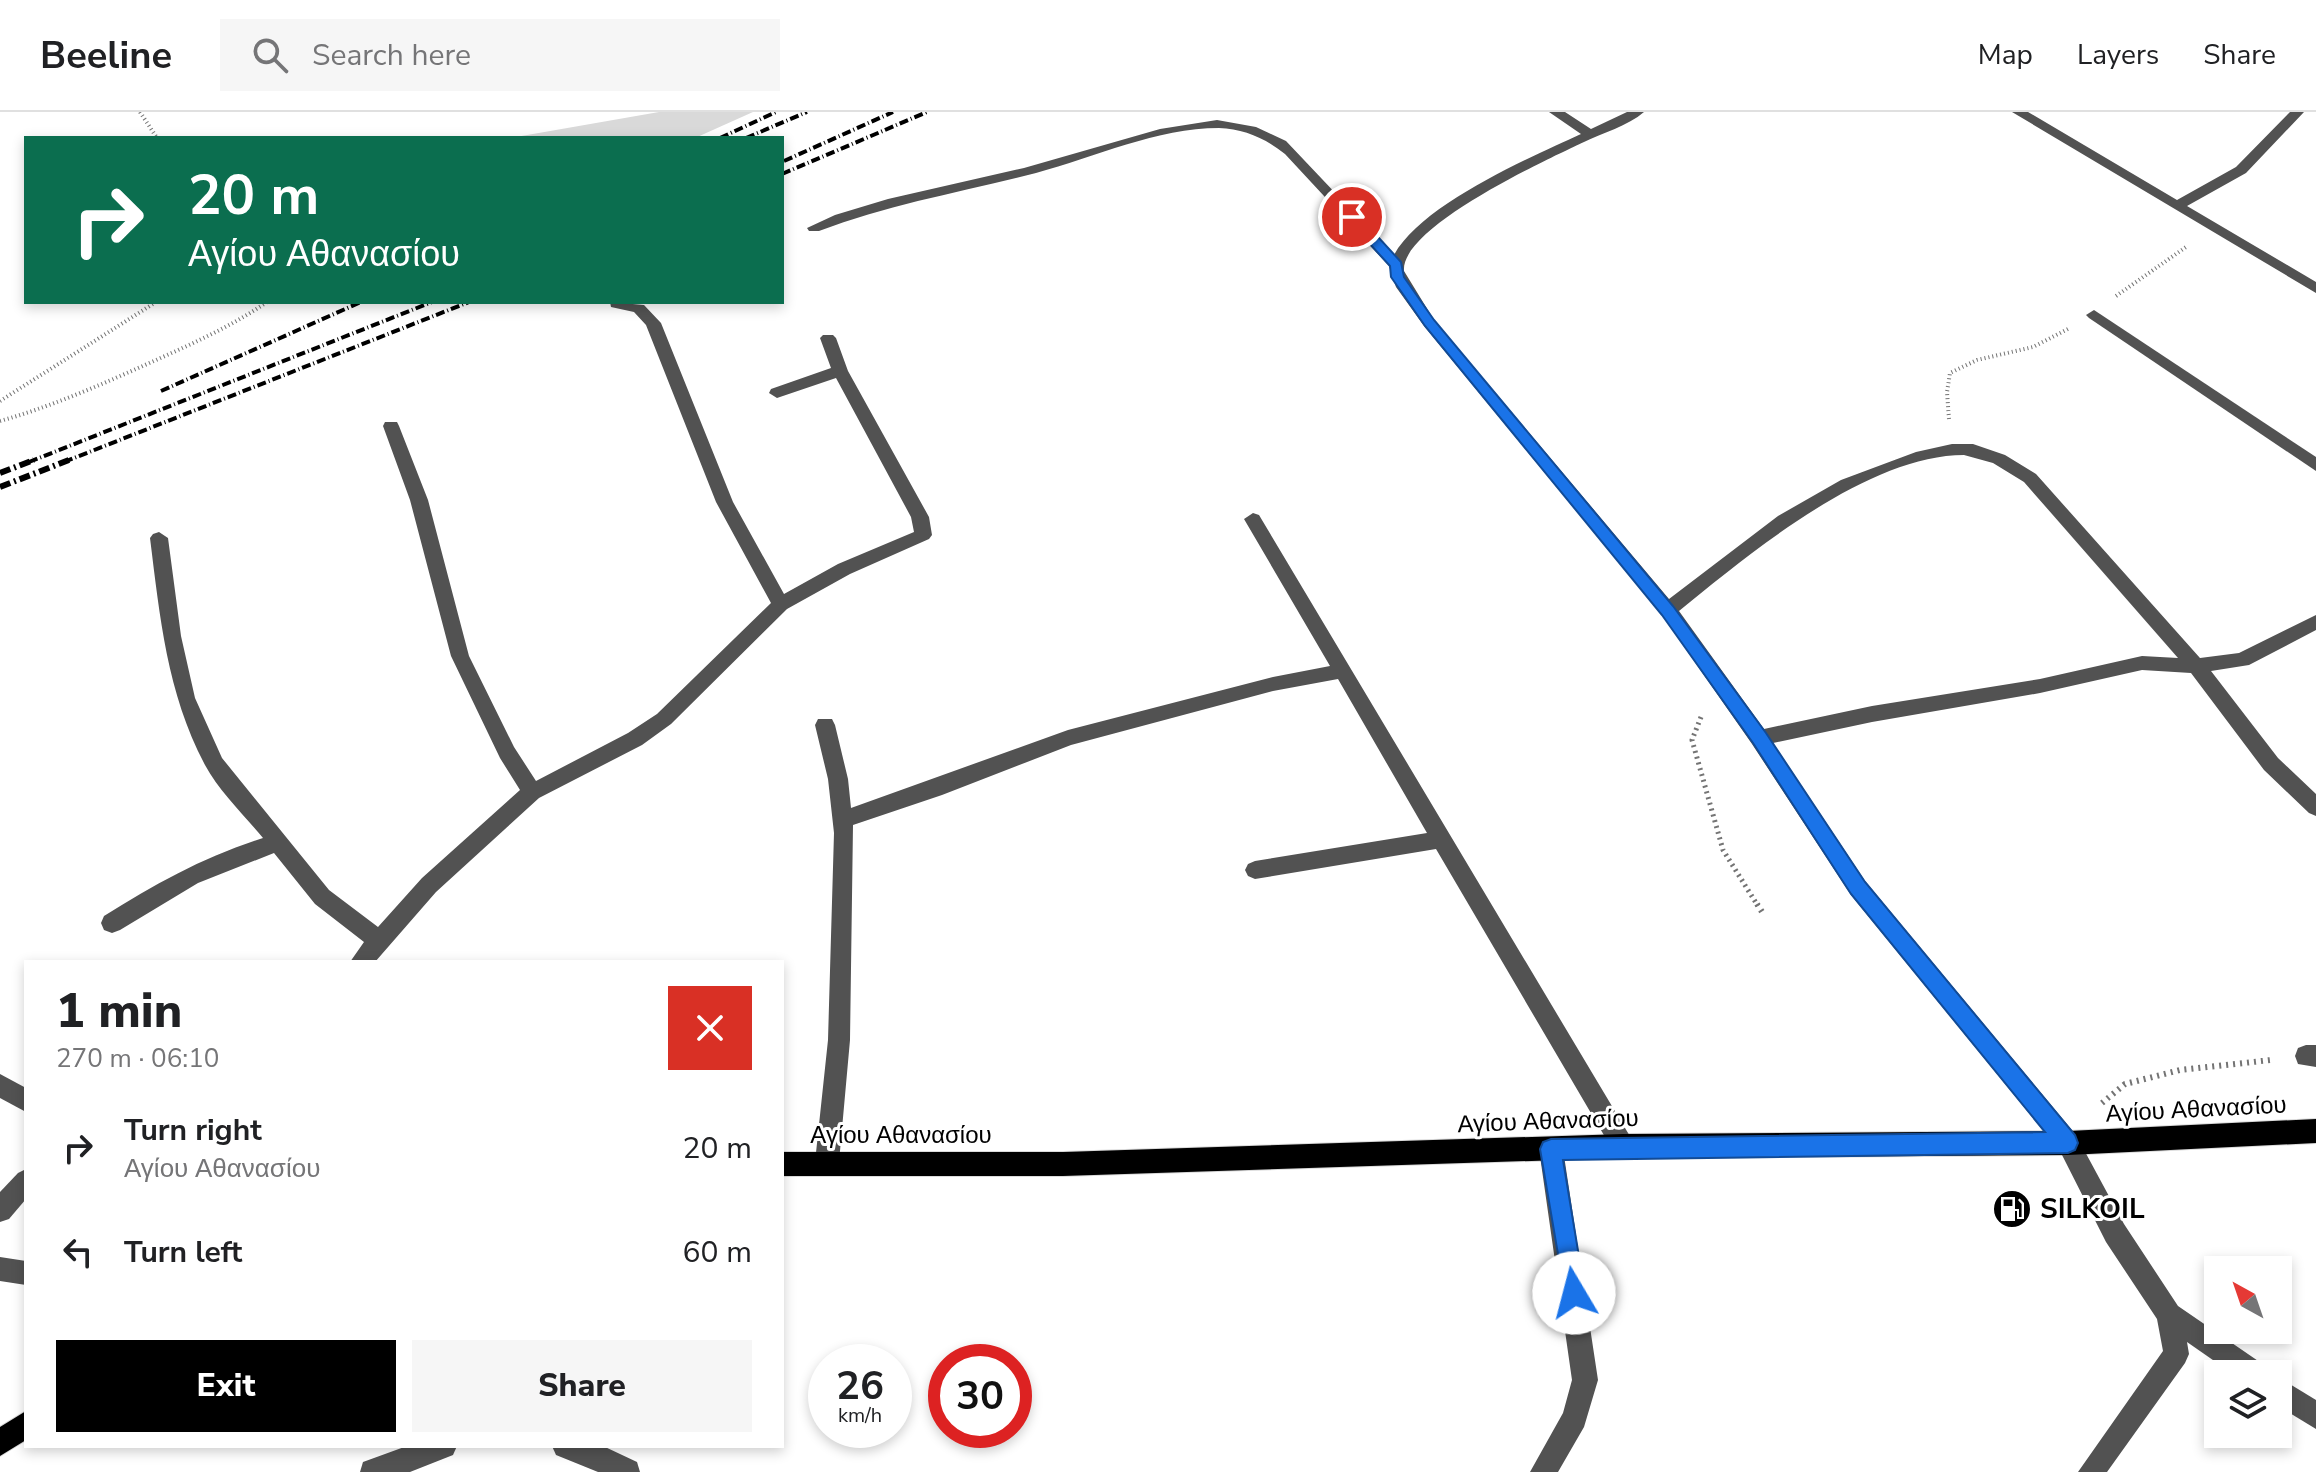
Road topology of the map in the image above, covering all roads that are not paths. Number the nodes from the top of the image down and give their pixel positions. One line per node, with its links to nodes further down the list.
1 (1556, 112): 5 (street)
2 (1637, 112): 5 (street)
3 (2019, 112): 6 (street)
4 (2297, 112): 6 (street)
5 (1592, 135): 8 (street)
6 (2178, 205): 9 (street)
7 (814, 228): 8 (street)
8 (1396, 265): 20 (street)
9 (2316, 288)
10 (616, 304): 19 (street)
11 (2094, 315): 16 (street)
12 (828, 338): 13 (street)
13 (840, 371): 14 (street); 19 (street)
14 (777, 393)
15 (391, 426): 26 (street)
16 (2316, 465)
17 (1253, 519): 23 (street)
18 (159, 538): 30 (street)
19 (781, 604): 26 (street)
20 (1668, 610): 22 (street); 25 (street)
21 (2316, 622): 22 (street)
22 (2196, 666): 25 (street); 27 (street)
23 (1342, 671): 28 (street); 29 (street)
24 (825, 725): 28 (street)
25 (1759, 738): 38 (street)
26 (532, 792): 33 (street)
27 (2316, 807)
28 (842, 820): 41 (street)
29 (1441, 839): 31 (street); 39 (street)
30 (276, 843): 32 (street); 33 (street)
31 (1255, 870)
32 (112, 923)
33 (379, 941): 34 (street)
34 (363, 960)
35 (0, 1085): 36 (street)
36 (24, 1100)
37 (2316, 1131): 38 (main road, Αγίου Αθανασίου)
38 (2068, 1143): 39 (main road, Αγίου Αθανασίου); 47 (street)
39 (1623, 1146): 40 (main road, Αγίου Αθανασίου)
40 (1551, 1149): 41 (main road, Αγίου Αθανασίου); 57 (street)
41 (827, 1162): 42 (main road, Αγίου Αθανασίου)
42 (784, 1164)
43 (24, 1183): 44 (street)
44 (0, 1210)
45 (0, 1269): 46 (street)
46 (24, 1273)
47 (2169, 1315): 48 (street); 58 (street)
48 (2235, 1360)
49 (2292, 1400): 50 (street)
50 (2316, 1416)
51 (24, 1425): 52 (main road)
52 (0, 1443)
53 (439, 1448): 55 (street)
54 (574, 1448): 56 (street)
55 (383, 1470)
56 (627, 1472)
57 (1543, 1472)
58 (2091, 1472)

